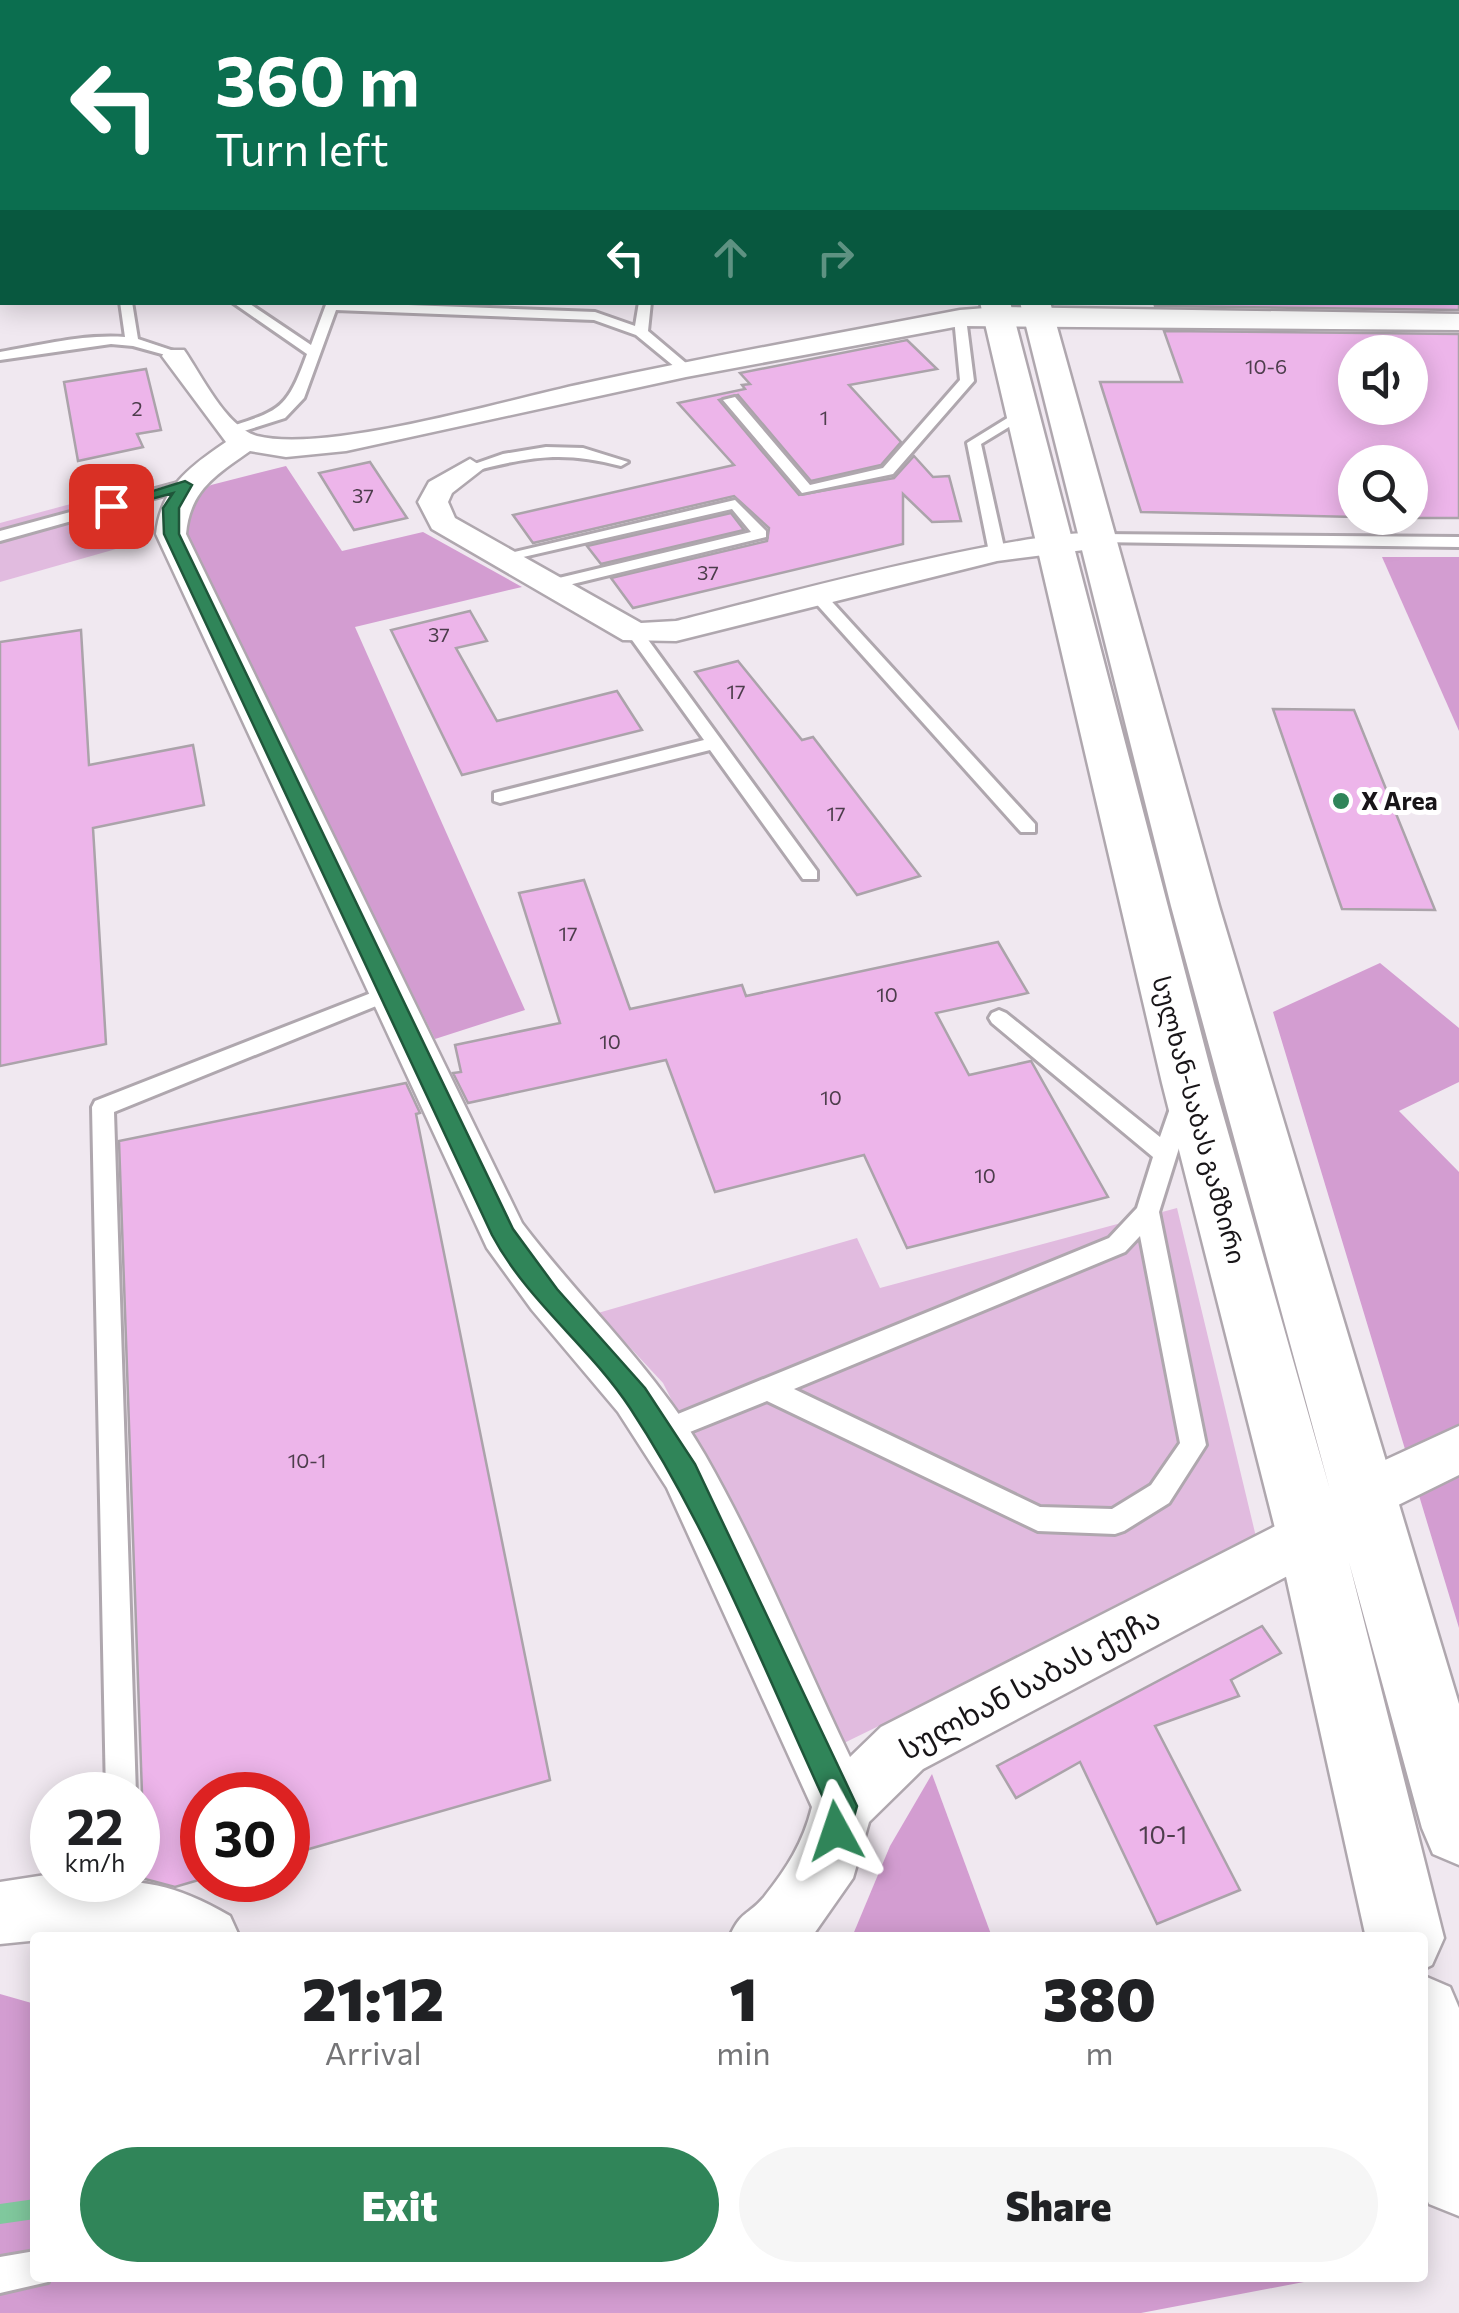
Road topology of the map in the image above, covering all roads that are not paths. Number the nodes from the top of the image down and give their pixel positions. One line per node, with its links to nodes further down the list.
1 (126, 305): 9 (lane)
2 (242, 305): 10 (lane)
3 (332, 305): 10 (lane)
4 (354, 305): 8 (lane)
5 (646, 305): 8 (lane)
6 (1005, 311): 7 (street); 13 (street); 14 (lane); 15 (main road, სულხან-საბას გამზირი); 21 (main road, სულხან-საბას გამზირი)
7 (1459, 322)
8 (641, 332): 13 (lane)
9 (132, 339): 11 (lane); 12 (lane)
10 (313, 352): 16 (lane)
11 (0, 356)
12 (175, 356): 16 (street)
13 (686, 370): 16 (street)
14 (730, 400)
15 (1022, 413): 21 (main road, სულხან-საბას გამზირი); 23 (lane)
16 (236, 437): 19 (street)
17 (621, 462): 18 (lane)
18 (470, 468): 24 (street)
19 (185, 485): 20 (lane); 32 (street)
20 (0, 536)
21 (1079, 541): 22 (lane); 23 (street); 34 (main road, სულხან-საბას გამზირი); 40 (main road, სულხან-საბას გამზირი)
22 (1459, 542)
23 (997, 552): 26 (street)
24 (501, 557): 25 (street); 25 (lane)
25 (548, 585): 27 (street)
26 (818, 596): 27 (street); 30 (lane)
27 (634, 633): 28 (lane)
28 (715, 744): 29 (lane); 31 (lane)
29 (500, 797)
30 (1028, 828)
31 (810, 875)
32 (389, 993): 38 (street); 42 (lane)
33 (999, 1018): 35 (lane)
34 (1188, 1083): 35 (lane); 41 (main road, სულხან-საბას გამზირი)
35 (1165, 1154): 36 (lane)
36 (1147, 1212): 37 (lane); 37 (lane)
37 (768, 1389): 38 (lane)
38 (660, 1433): 43 (street)
39 (1459, 1448): 40 (street, სულხან საბას ქუჩა)
40 (1364, 1495): 41 (street, სულხან საბას ქუჩა); 44 (main road, სულხან-საბას გამზირი)
41 (1310, 1536): 43 (street, სულხან საბას ქუჩა); 50 (main road, სულხან-საბას გამზირი)
42 (120, 1772)
43 (842, 1806): 49 (street)
44 (1459, 1828)
45 (51, 1902): 47 (street)
46 (141, 1902): 48 (street)
47 (0, 1914)
48 (201, 1932)
49 (770, 1932)
50 (1404, 1932)
51 (1437, 2037): 52 (main road)
52 (1459, 2174)
53 (30, 2269): 54 (lane)
54 (0, 2275)

